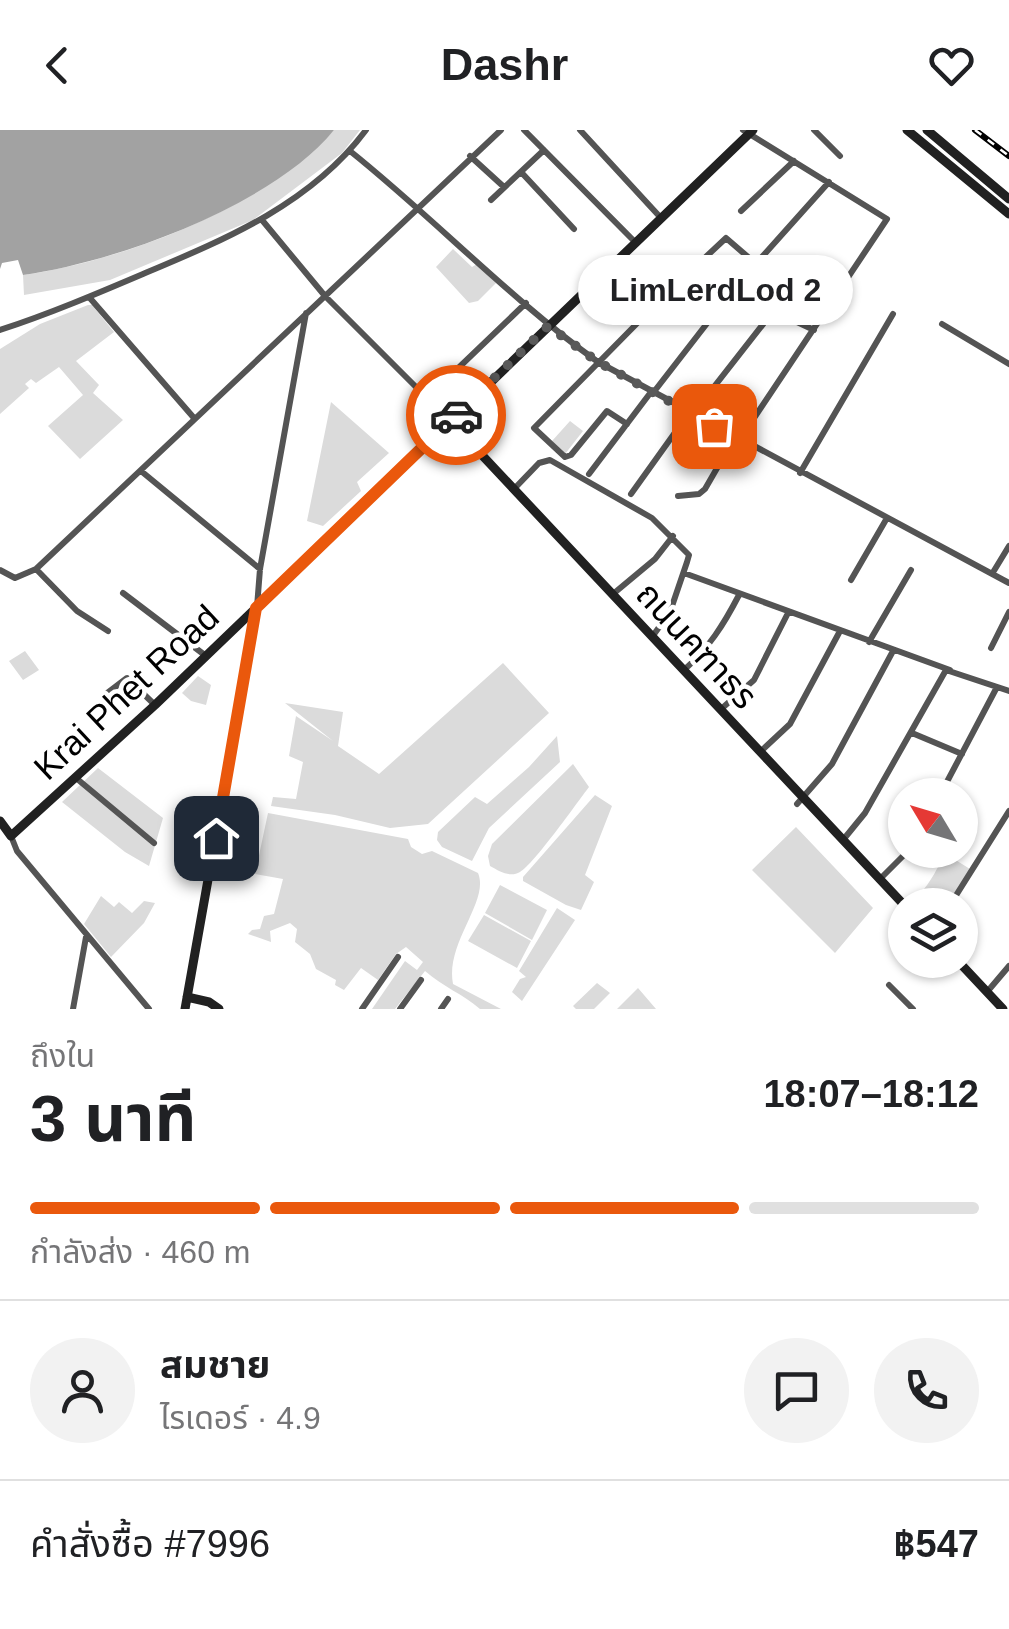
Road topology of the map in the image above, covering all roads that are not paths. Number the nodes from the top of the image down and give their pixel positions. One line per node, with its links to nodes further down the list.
1 (366, 130): 10 (street)
2 (500, 130): 11 (street)
3 (524, 130): 9 (street)
4 (580, 130): 22 (street)
5 (814, 130): 12 (street)
6 (907, 130): 21 (street)
7 (927, 130): 17 (street)
8 (749, 131): 13 (street); 22 (street, Krai Phet Road)
9 (544, 150): 14 (street); 25 (street)
10 (350, 151): 19 (street); 23 (street)
11 (470, 156): 16 (street); 19 (street)
12 (840, 156)
13 (794, 160): 15 (street); 20 (street)
14 (521, 172): 16 (street); 24 (street)
15 (829, 182): 26 (street); 35 (street)
16 (504, 188): 18 (street)
17 (1009, 199)
18 (491, 200)
19 (419, 206): 28 (street); 29 (street)
20 (742, 211)
21 (1009, 214)
22 (661, 218): 25 (street, Krai Phet Road)
23 (262, 220): 27 (street); 28 (street)
24 (574, 228)
25 (636, 243): 33 (street, Krai Phet Road)
26 (756, 263): 36 (street); 38 (street)
27 (90, 296): 34 (street); 41 (street)
28 (325, 296): 30 (street); 39 (street)
29 (526, 303): 33 (street); 39 (street)
30 (306, 313): 41 (street); 55 (street)
31 (894, 314): 46 (street)
32 (942, 324): 37 (street)
33 (548, 326): 36 (street); 42 (street, Krai Phet Road)
34 (0, 330)
35 (814, 330): 40 (street); 44 (street)
36 (598, 362): 38 (street); 43 (street)
37 (1009, 364)
38 (652, 393): 40 (street); 43 (street)
39 (427, 398): 42 (street)
40 (690, 414): 44 (street); 49 (street)
41 (194, 418): 45 (street)
42 (450, 421): 48 (street, ถนนคฑาธร); 65 (street, Krai Phet Road)
43 (627, 424): 47 (street)
44 (738, 438): 46 (street); 50 (street)
45 (141, 471): 54 (street); 55 (street)
46 (800, 472): 51 (street)
47 (589, 474)
48 (513, 490): 52 (street); 63 (street, ถนนคฑาธร)
49 (632, 494)
50 (678, 496)
51 (887, 518): 59 (street); 60 (street)
52 (673, 536): 58 (street); 63 (street)
53 (1009, 546): 59 (street)
54 (36, 569): 56 (street); 68 (street)
55 (260, 569): 65 (street)
56 (0, 570)
57 (912, 570): 71 (street)
58 (684, 574): 64 (street); 70 (street)
59 (992, 574): 61 (street)
60 (851, 580)
61 (1009, 583)
62 (123, 593): 74 (street)
63 (612, 595): 70 (street, ถนนคฑาธร)
64 (739, 595): 67 (street); 76 (street)
65 (256, 608): 74 (street, Krai Phet Road); 104 (street)
66 (1009, 612): 72 (street)
67 (788, 613): 69 (street); 81 (street)
68 (108, 631)
69 (840, 631): 71 (street); 83 (street)
70 (652, 637): 76 (street, ถนนคฑาธร)
71 (870, 642): 73 (street)
72 (991, 648)
73 (892, 651): 75 (street); 87 (street)
74 (206, 656): 80 (street, Krai Phet Road)
75 (950, 670): 77 (street); 82 (street)
76 (683, 671): 81 (street, ถนนคฑาธร)
77 (997, 687): 78 (street); 84 (street)
78 (1009, 691)
79 (106, 694): 80 (street)
80 (155, 706): 85 (street, Krai Phet Road)
81 (720, 710): 83 (street, ถนนคฑาธร)
82 (912, 733): 84 (street); 91 (street)
83 (759, 752): 87 (street, ถนนคฑาธร)
84 (962, 754): 86 (street)
85 (76, 778): 90 (street, Krai Phet Road); 92 (street)
86 (949, 778)
87 (799, 801): 91 (street, ถนนคฑาธร)
88 (1009, 811): 95 (street)
89 (0, 821): 90 (street)
90 (11, 836): 97 (street)
91 (842, 841): 94 (street, ถนนคฑาธร)
92 (154, 842)
93 (891, 868): 94 (street)
94 (879, 880): 96 (street, ถนนคฑาธร)
95 (961, 888)
96 (888, 889)
97 (86, 937): 106 (street); 107 (street)
98 (398, 957): 110 (street)
99 (1009, 966): 103 (street)
100 (974, 978): 103 (street)
101 (421, 980): 111 (street)
102 (889, 985): 113 (street)
103 (988, 992): 114 (street)
104 (187, 998): 108 (street); 109 (street)
105 (448, 999): 112 (street)
106 (73, 1009)
107 (149, 1009)
108 (185, 1009)
109 (220, 1009)
110 (362, 1009)
111 (400, 1009)
112 (441, 1009)
113 (913, 1009)
114 (1004, 1009)

